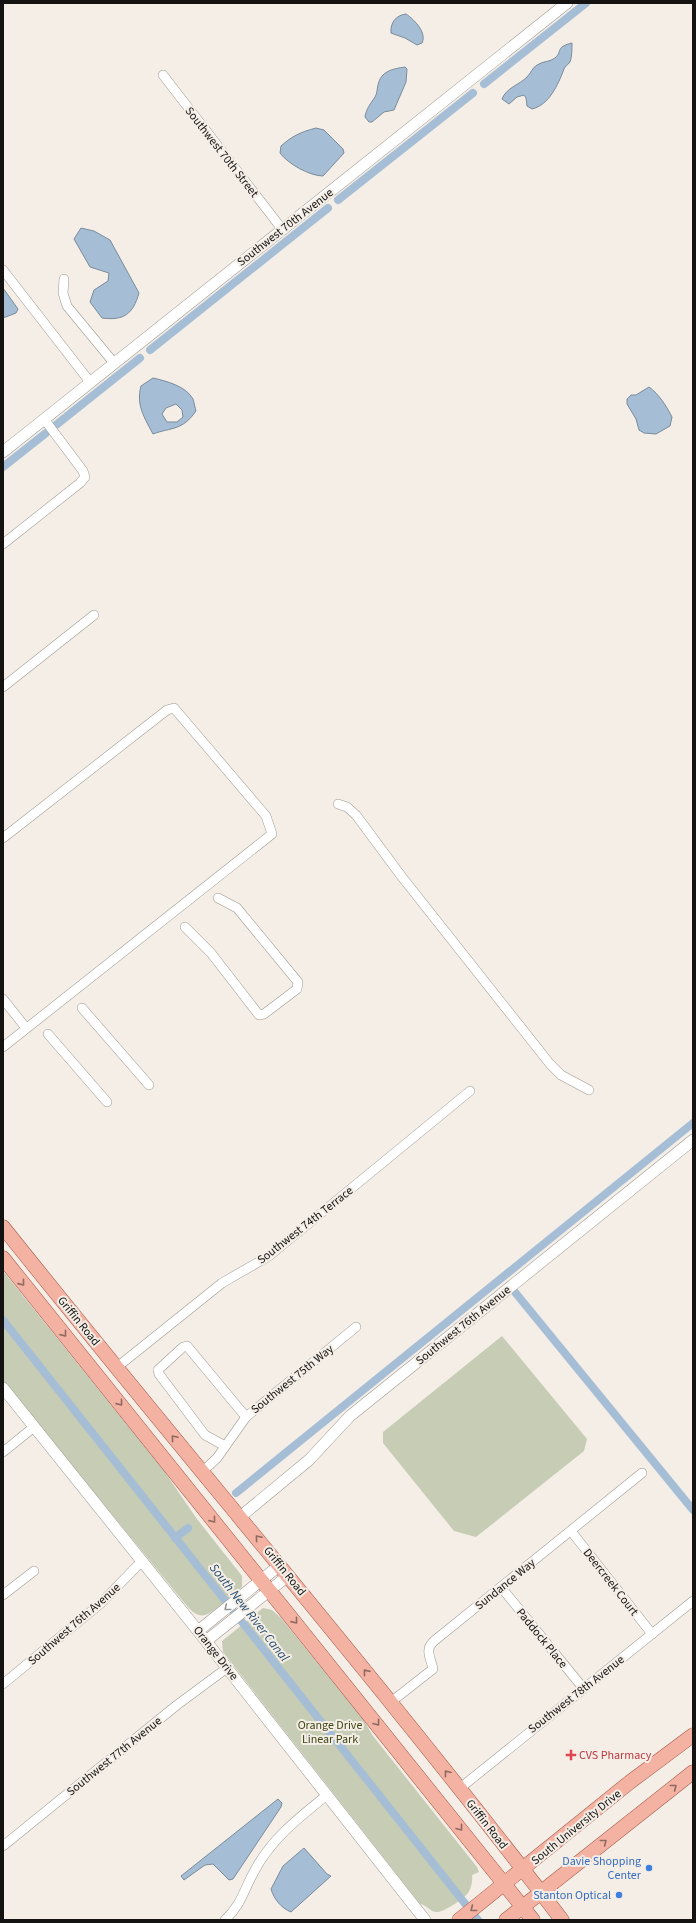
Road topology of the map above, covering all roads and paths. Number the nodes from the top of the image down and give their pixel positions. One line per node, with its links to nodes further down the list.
1 (567, 3): 3 (street, Southwest 70th Avenue)
2 (162, 75): 3 (street, Southwest 70th Street)
3 (282, 228): 6 (street, Southwest 70th Avenue)
4 (3, 270): 7 (street)
5 (64, 279): 6 (street)
6 (114, 363): 7 (street, Southwest 70th Avenue)
7 (90, 382): 8 (street, Southwest 70th Avenue)
8 (44, 419): 9 (street, Southwest 70th Avenue); 10 (street)
9 (3, 452)
10 (3, 544)
11 (94, 615): 12 (street)
12 (3, 687)
13 (338, 804): 23 (street)
14 (3, 838): 19 (street)
15 (218, 898): 16 (street)
16 (186, 927)
17 (3, 999): 19 (street)
18 (82, 1008): 22 (street)
19 (26, 1028): 21 (street)
20 (48, 1034): 25 (street)
21 (3, 1047)
22 (149, 1086)
23 (589, 1090)
24 (470, 1091): 31 (street, Southwest 74th Terrace)
25 (107, 1102)
26 (693, 1140): 41 (street, Southwest 76th Avenue)
27 (3, 1227): 31 (main road, Griffin Road)
28 (3, 1258): 30 (main road, Griffin Road, one-way to 30)
29 (356, 1327): 35 (street, Southwest 75th Way)
30 (86, 1362): 31 (main road); 33 (main road, Griffin Road)
31 (116, 1368): 34 (main road, Griffin Road)
32 (3, 1388): 36 (street, Orange Drive)
33 (108, 1389): 34 (main road); 46 (main road, Griffin Road, one-way to 46)
34 (134, 1389): 39 (main road, Griffin Road, one-way to 34)
35 (246, 1417): 37 (street, Southwest 75th Way); 37 (street)
36 (34, 1427): 38 (street); 43 (street, Orange Drive)
37 (225, 1446): 39 (street, Southwest 75th Way)
38 (3, 1452)
39 (202, 1472): 41 (main road, Griffin Road)
40 (642, 1473): 42 (street, Sundance Way)
41 (240, 1517): 45 (main road, Griffin Road, one-way to 41)
42 (571, 1531): 47 (street, Sundance Way); 51 (street, Deercreek Court)
43 (142, 1561): 50 (street, Orange Drive); 54 (street, Southwest 76th Avenue)
44 (34, 1570): 48 (street)
45 (284, 1570): 46 (street); 56 (main road, Griffin Road, one-way to 45)
46 (266, 1585): 50 (street, one-way to 50); 52 (street); 63 (main road, Griffin Road, one-way to 63)
47 (501, 1587): 55 (street, Paddock Place); 56 (street, Sundance Way)
48 (3, 1595)
49 (693, 1601): 51 (street, Southwest 78th Avenue)
50 (198, 1630): 52 (street, Orange Drive)
51 (652, 1634): 55 (street, Southwest 78th Avenue)
52 (206, 1641): 53 (street, Orange Drive)
53 (228, 1668): 60 (street, Orange Drive); 61 (street, Southwest 77th Avenue)
54 (3, 1684)
55 (583, 1688): 59 (street, Southwest 78th Avenue)
56 (391, 1702): 59 (main road, Griffin Road, one-way to 56)
57 (693, 1735): 62 (main road, South University Drive)
58 (693, 1772): 64 (main road, one-way to 58)
59 (459, 1789): 62 (main road, Griffin Road)
60 (328, 1795): 66 (street); 67 (street, Orange Drive)
61 (3, 1846)
62 (523, 1870): 63 (main road, South University Drive); 64 (main road, Griffin Road)
63 (505, 1884): 65 (main road, Griffin Road); 68 (main road, South University Drive, one-way to 68)
64 (541, 1892): 65 (main road); 71 (main road, Griffin Road)
65 (523, 1906): 69 (main road); 70 (main road, Griffin Road)
66 (225, 1920)
67 (425, 1920)
68 (459, 1920)
69 (506, 1920)
70 (533, 1920)
71 (562, 1920)

